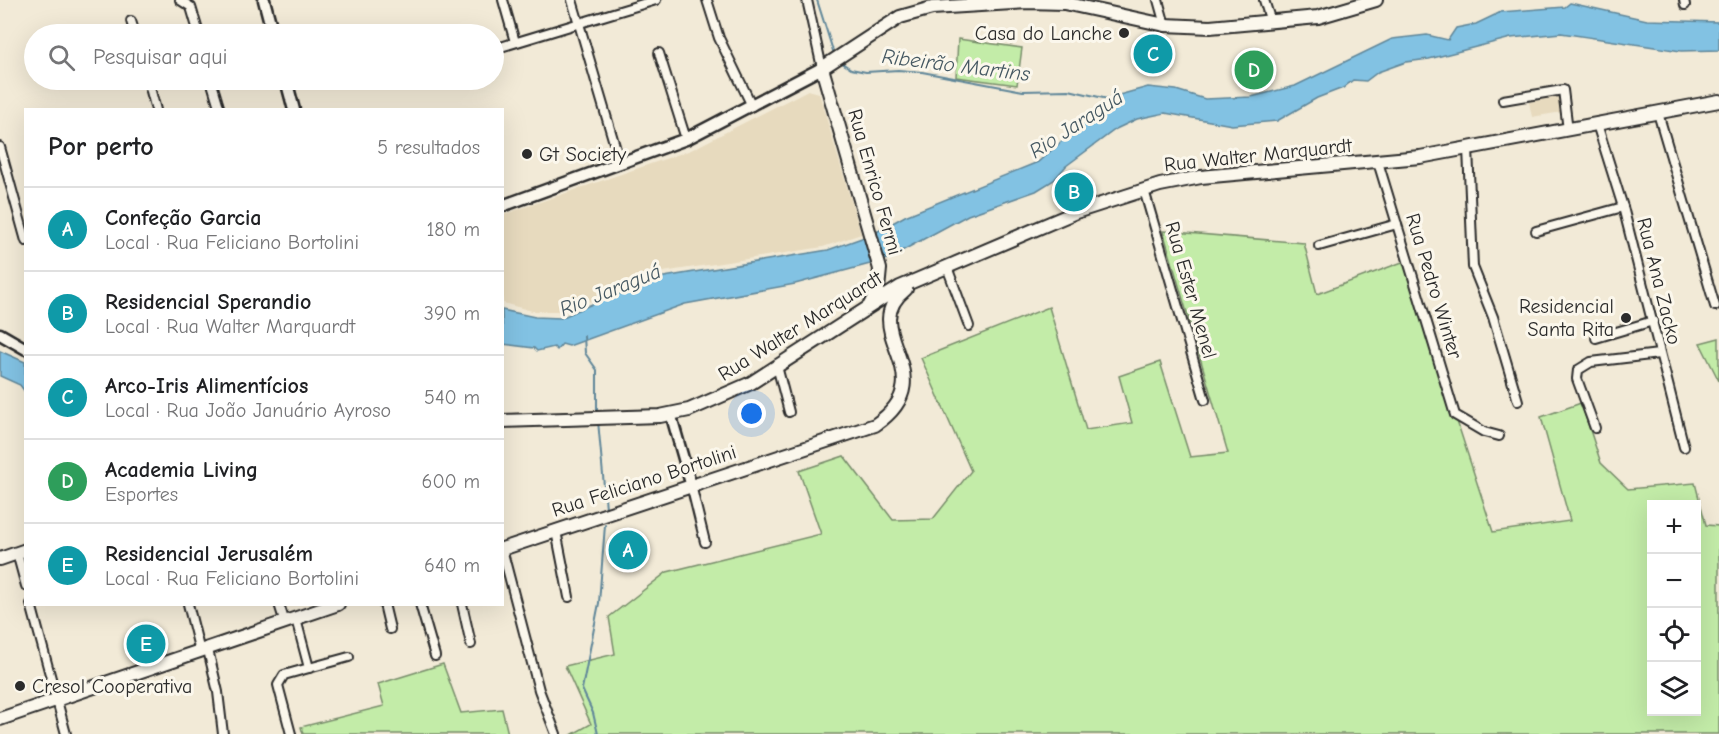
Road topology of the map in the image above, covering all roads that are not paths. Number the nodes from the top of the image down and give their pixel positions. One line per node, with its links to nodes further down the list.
1 (180, 0): 16 (street)
2 (264, 0): 17 (main road)
3 (503, 0): 19 (street)
4 (572, 0): 14 (street)
5 (656, 0): 14 (street)
6 (707, 0): 28 (street)
7 (807, 0): 22 (street)
8 (1158, 0): 18 (street)
9 (1264, 0): 13 (street)
10 (1373, 0): 13 (main road)
11 (1063, 2): 18 (main road); 22 (main road)
12 (131, 21): 15 (street)
13 (1270, 22): 18 (main road)
14 (579, 23): 19 (street); 39 (street)
15 (132, 24)
16 (196, 24)
17 (270, 24)
18 (1165, 25)
19 (515, 42): 20 (street)
20 (504, 46)
21 (659, 53): 35 (street)
22 (832, 61): 28 (main road); 49 (main road, Rua Enrico Fermi)
23 (151, 90): 29 (street)
24 (214, 90): 30 (street)
25 (289, 90): 31 (main road)
26 (1503, 100): 34 (street)
27 (1719, 102): 32 (main road, Rua Walter Marquardt)
28 (752, 106): 35 (main road)
29 (155, 108)
30 (219, 108)
31 (293, 108)
32 (1658, 113): 33 (main road, Rua Walter Marquardt); 50 (street)
33 (1598, 124): 34 (main road, Rua Walter Marquardt); 42 (street, Rua Ana Zacko)
34 (1568, 130): 37 (main road, Rua Walter Marquardt)
35 (686, 139): 39 (main road)
36 (0, 147): 45 (street)
37 (1468, 148): 38 (main road, Rua Walter Marquardt); 60 (street)
38 (1378, 162): 40 (main road, Rua Walter Marquardt); 43 (street, Rua Pedro Winter)
39 (620, 163): 41 (main road)
40 (1144, 190): 47 (main road, Rua Walter Marquardt); 59 (street, Rua Ester Menel)
41 (504, 205)
42 (1623, 207): 44 (street); 52 (street, Rua Ana Zacko)
43 (1397, 224): 46 (street); 65 (street, Rua Pedro Winter)
44 (1536, 231)
45 (24, 234)
46 (1319, 246)
47 (947, 267): 48 (main road, Rua Walter Marquardt); 53 (street)
48 (916, 280): 49 (main road, Rua Walter Marquardt); 51 (main road)
49 (869, 306): 51 (main road); 58 (main road, Rua Walter Marquardt)
50 (1715, 306)
51 (888, 316): 67 (main road, Rua Feliciano Bortolini)
52 (1653, 321): 55 (street); 57 (street, Rua Ana Zacko)
53 (969, 326)
54 (0, 334): 56 (main road)
55 (1596, 338)
56 (24, 348)
57 (1659, 354): 64 (street); 66 (street, Rua Ana Zacko)
58 (777, 366): 61 (street); 62 (main road, Rua Walter Marquardt)
59 (1205, 400)
60 (1518, 400)
61 (789, 412)
62 (671, 415): 63 (main road, Rua Walter Marquardt); 67 (street)
63 (504, 420)
64 (1595, 428)
65 (1498, 436)
66 (1684, 447)
67 (691, 485): 68 (main road, Rua Feliciano Bortolini); 69 (street)
68 (556, 531): 70 (main road, Rua Feliciano Bortolini); 75 (street)
69 (705, 542)
70 (504, 548)
71 (21, 552): 73 (main road); 74 (street)
72 (504, 557): 95 (street)
73 (0, 559)
74 (24, 572)
75 (569, 597)
76 (32, 606): 90 (street)
77 (189, 606): 86 (street)
78 (280, 606): 83 (street)
79 (332, 606): 83 (main road)
80 (384, 606): 84 (street)
81 (421, 606): 87 (street)
82 (462, 606): 85 (street)
83 (290, 621): 86 (main road); 89 (street)
84 (390, 629)
85 (471, 644)
86 (204, 651): 90 (main road); 93 (street)
87 (435, 656)
88 (349, 657): 89 (street)
89 (309, 668): 94 (street)
90 (57, 700): 91 (main road); 92 (street)
91 (0, 719)
92 (66, 734)
93 (223, 734)
94 (291, 734)
95 (556, 734)

